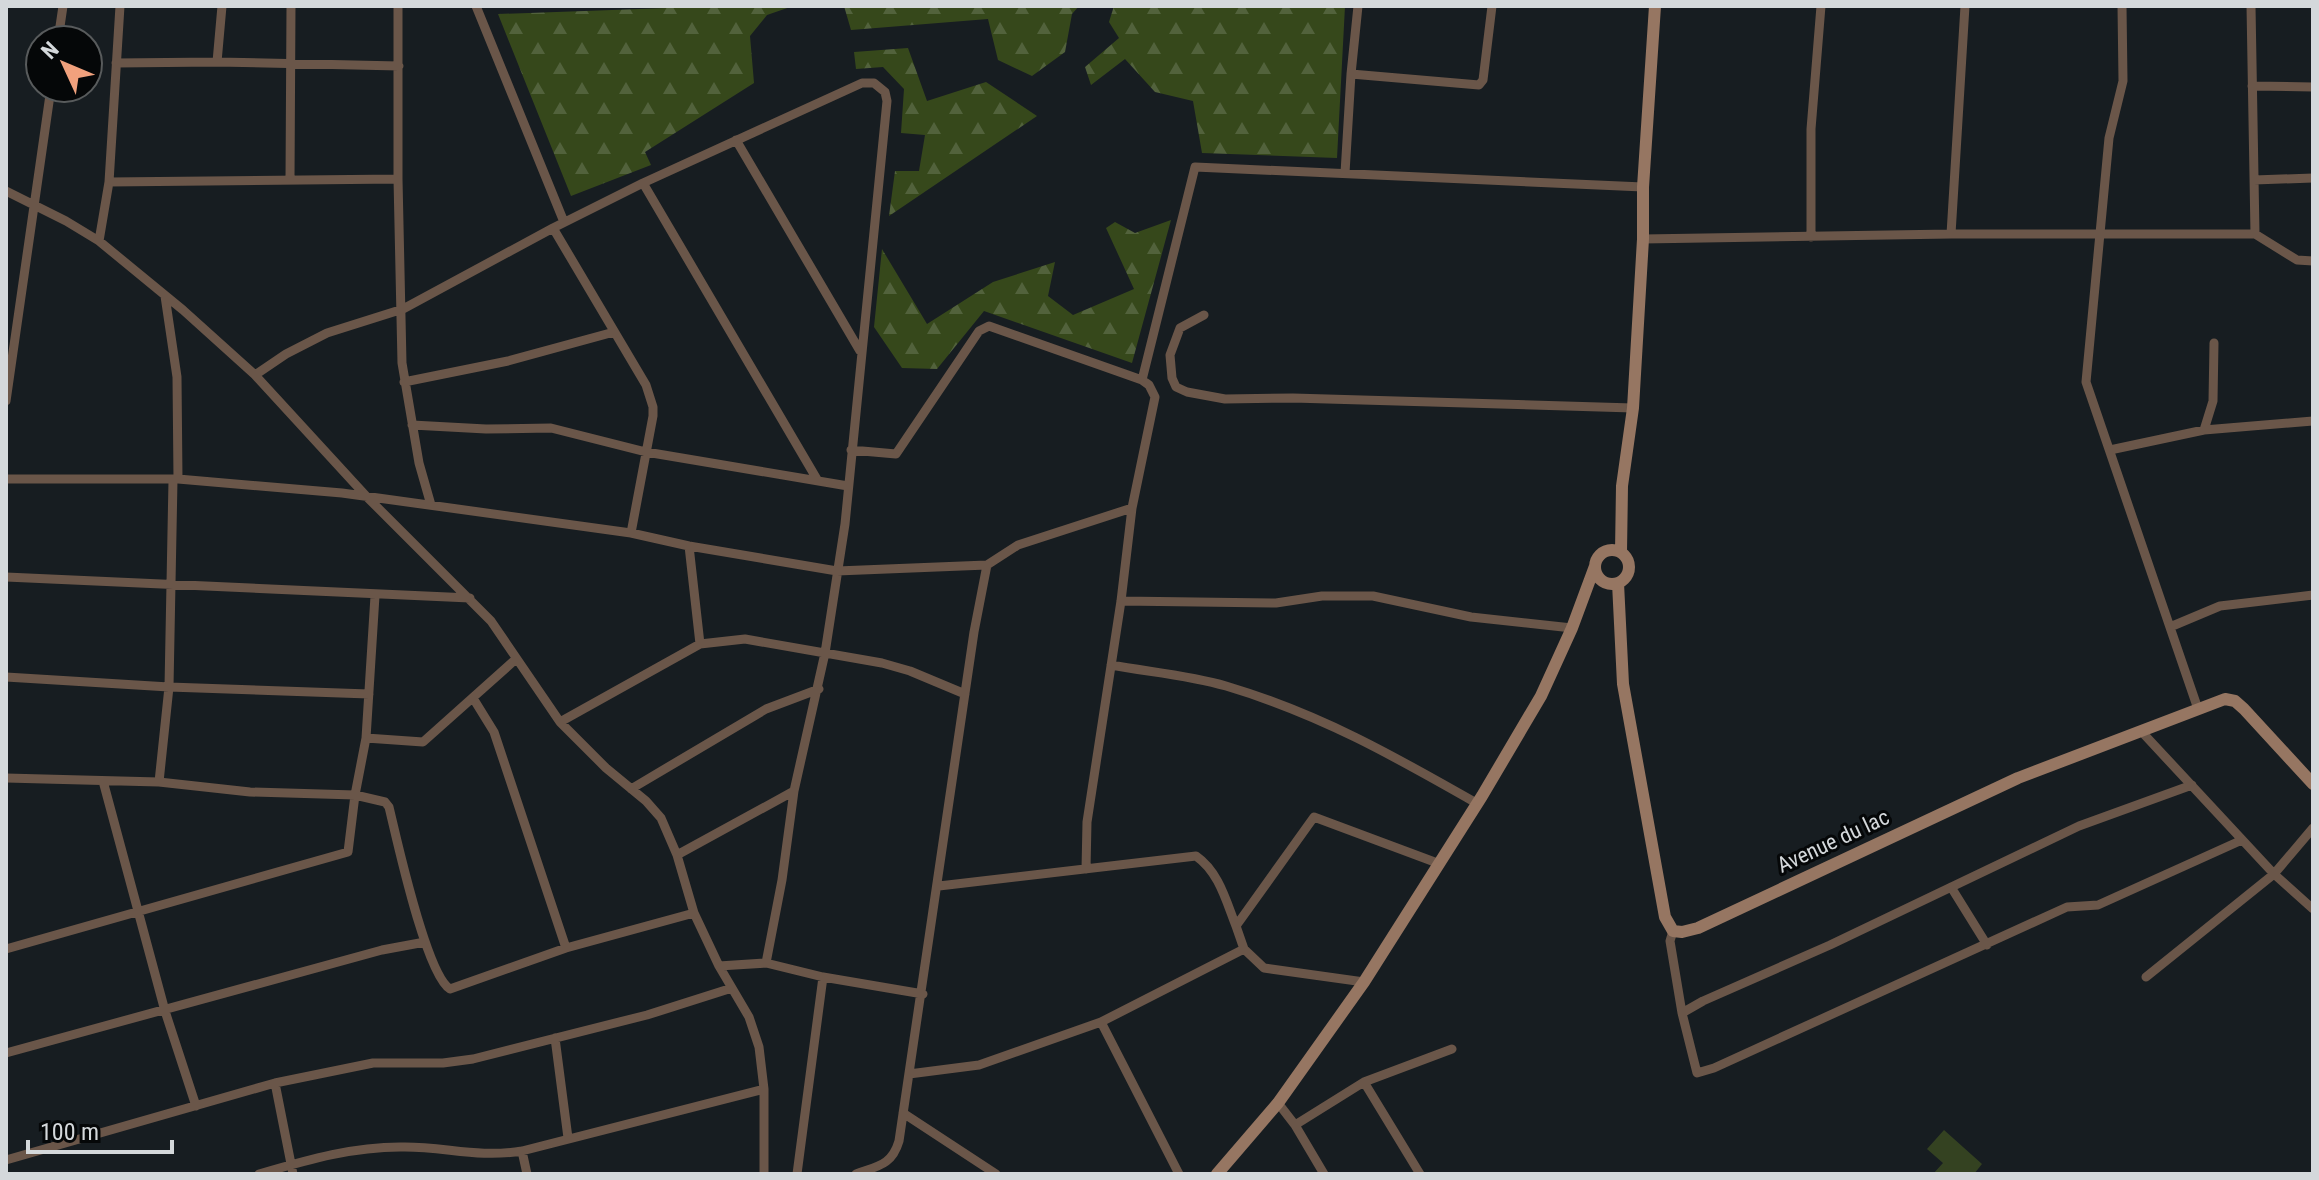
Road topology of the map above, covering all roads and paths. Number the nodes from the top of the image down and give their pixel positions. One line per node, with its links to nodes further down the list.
1 (120, 6): 14 (street)
2 (222, 6): 13 (street)
3 (291, 6): 15 (street)
4 (398, 6): 16 (street)
5 (476, 6): 32 (street)
6 (1358, 6): 17 (street)
7 (1492, 6): 17 (street)
8 (1655, 6): 29 (main road)
9 (1821, 6): 37 (street)
10 (1965, 6): 35 (street)
11 (2122, 6): 34 (street)
12 (2251, 6): 18 (street)
13 (217, 62): 14 (street); 15 (street)
14 (116, 63): 27 (street)
15 (291, 64): 16 (street); 24 (street)
16 (399, 66): 25 (street)
17 (1351, 74): 22 (street)
18 (2252, 86): 19 (street); 26 (street)
19 (2313, 87)
20 (49, 104): 31 (street)
21 (736, 140): 28 (street); 46 (street); 46 (street)
22 (1345, 173): 29 (street); 48 (street)
23 (2313, 178): 26 (street)
24 (290, 179): 25 (street); 27 (street)
25 (398, 179): 42 (street)
26 (2254, 180): 36 (street)
27 (109, 182): 39 (street)
28 (643, 183): 32 (street); 60 (street)
29 (1643, 187): 38 (main road)
30 (6, 191): 31 (street)
31 (33, 205): 39 (street); 50 (street)
32 (564, 222): 33 (street)
33 (553, 228): 42 (street); 44 (street)
34 (2100, 233): 35 (street); 36 (street); 56 (street)
35 (1951, 234): 37 (street)
36 (2255, 234): 40 (street)
37 (1811, 237): 38 (street)
38 (1643, 239): 51 (main road)
39 (99, 241): 41 (street)
40 (2313, 261)
41 (165, 296): 47 (street); 59 (street)
42 (403, 309): 47 (street); 49 (street)
43 (1204, 315): 51 (street)
44 (614, 332): 49 (street); 57 (street)
45 (2214, 343): 54 (street)
46 (861, 352): 55 (street)
47 (255, 375): 62 (street)
48 (1142, 380): 55 (street); 64 (street)
49 (404, 382): 53 (street)
50 (6, 401)
51 (1633, 408): 67 (main road)
52 (2313, 421): 54 (street)
53 (412, 425): 57 (street); 63 (street)
54 (2204, 430): 56 (street)
55 (851, 450): 61 (street)
56 (2110, 450): 78 (street)
57 (646, 452): 60 (street); 65 (street)
58 (6, 479): 59 (street)
59 (175, 480): 62 (street); 73 (street)
60 (818, 481): 61 (street)
61 (848, 486): 70 (street)
62 (367, 497): 63 (street); 76 (street)
63 (431, 505): 65 (street)
64 (1132, 508): 68 (street); 77 (street)
65 (631, 533): 66 (street)
66 (689, 546): 70 (street); 80 (street)
67 (1621, 552): 69 (main road); 72 (main road)
68 (987, 565): 70 (street); 88 (street)
69 (1595, 566): 72 (main road); 79 (main road)
70 (837, 571): 81 (street)
71 (6, 577): 73 (street)
72 (1618, 583): 115 (main road)
73 (172, 585): 75 (street); 85 (street)
74 (2313, 595): 78 (street)
75 (375, 596): 76 (street); 87 (street)
76 (470, 598): 82 (street)
77 (1121, 601): 79 (street); 83 (street)
78 (2170, 627): 90 (street)
79 (1572, 628): 102 (main road)
80 (700, 644): 81 (street); 91 (street)
81 (825, 653): 86 (street); 88 (street)
82 (516, 659): 89 (street); 91 (street)
83 (1111, 665): 102 (street); 107 (street)
84 (6, 677): 85 (street)
85 (169, 687): 87 (street); 96 (street)
86 (819, 689): 99 (street); 100 (street)
87 (369, 694): 93 (street)
88 (965, 694): 109 (street)
89 (473, 698): 93 (street); 118 (street)
90 (2198, 709): 92 (main road, Avenue du lac); 97 (main road, Avenue du lac)
91 (560, 722): 99 (street)
92 (2141, 731): 98 (street); 115 (main road, Avenue du lac)
93 (366, 738): 101 (street)
94 (6, 778): 95 (street)
95 (103, 781): 96 (street); 112 (street)
96 (159, 782): 101 (street)
97 (2313, 784)
98 (2192, 785): 104 (street); 110 (street)
99 (631, 789): 105 (street)
100 (794, 791): 105 (street); 121 (street)
101 (355, 795): 112 (street); 116 (street)
102 (1478, 804): 106 (main road)
103 (2313, 828): 108 (street)
104 (2242, 840): 108 (street); 117 (street)
105 (677, 855): 113 (street)
106 (1440, 864): 114 (street); 125 (main road)
107 (1086, 869): 109 (street); 114 (street)
108 (2274, 874): 111 (street); 124 (street)
109 (939, 886): 127 (street)
110 (1951, 887): 117 (street); 129 (street)
111 (2313, 909)
112 (137, 913): 119 (street); 128 (street)
113 (694, 913): 118 (street); 122 (street)
114 (1236, 926): 120 (street)
115 (1673, 931): 129 (street)
116 (425, 942): 118 (street); 128 (street)
117 (1987, 945): 129 (street)
118 (566, 948)
119 (6, 949)
120 (1244, 949): 125 (street); 130 (street)
121 (766, 963): 122 (street); 123 (street)
122 (719, 966): 126 (street)
123 (823, 977): 127 (street); 150 (street)
124 (2146, 977)
125 (1364, 982): 138 (main road)
126 (732, 988): 131 (street); 137 (street)
127 (923, 994): 134 (street)
128 (165, 1011): 133 (street); 139 (street)
129 (1682, 1013)
130 (1101, 1022): 134 (street); 153 (street)
131 (555, 1038): 136 (street); 142 (street)
132 (1452, 1049): 135 (street)
133 (6, 1053)
134 (909, 1074): 140 (street)
135 (1364, 1082): 141 (street); 155 (street)
136 (275, 1083): 139 (street); 145 (street)
137 (764, 1089): 142 (street); 149 (street)
138 (1278, 1103): 141 (street); 146 (main road)
139 (196, 1106): 144 (street)
140 (903, 1113): 151 (street); 152 (street)
141 (1295, 1125): 154 (street)
142 (568, 1138): 143 (street)
143 (522, 1151): 145 (street); 148 (street)
144 (6, 1160)
145 (292, 1169): 147 (street)
146 (1224, 1171)
147 (259, 1174)
148 (527, 1174)
149 (764, 1174)
150 (797, 1174)
151 (856, 1174)
152 (996, 1174)
153 (1179, 1174)
154 (1324, 1174)
155 (1420, 1174)

